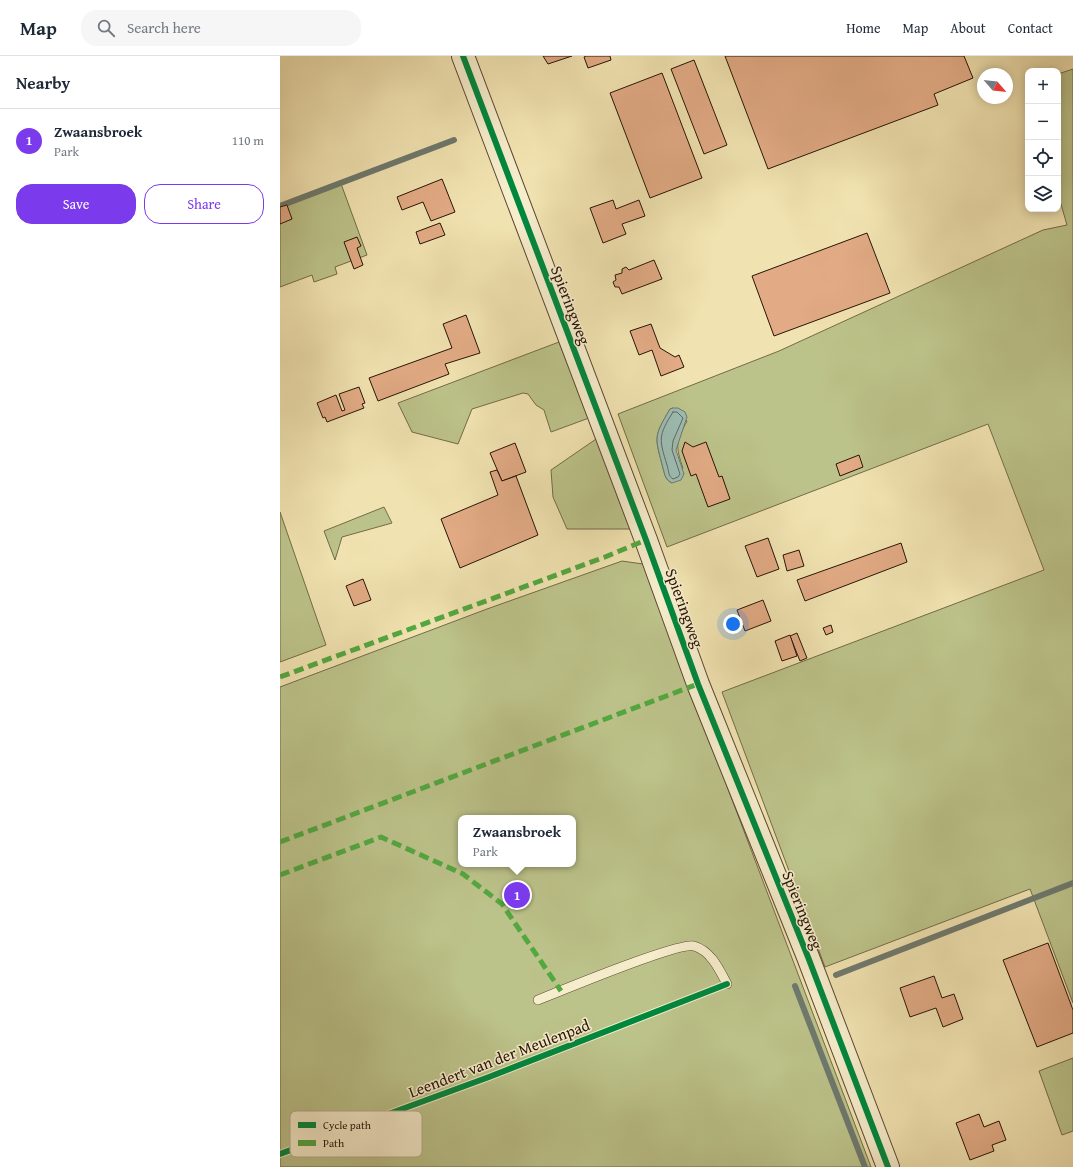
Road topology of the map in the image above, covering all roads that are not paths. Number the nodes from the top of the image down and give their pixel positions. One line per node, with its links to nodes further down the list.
1 (463, 56): 4 (street, Spieringweg)
2 (727, 984): 3 (lane)
3 (538, 1000)
4 (888, 1167)

